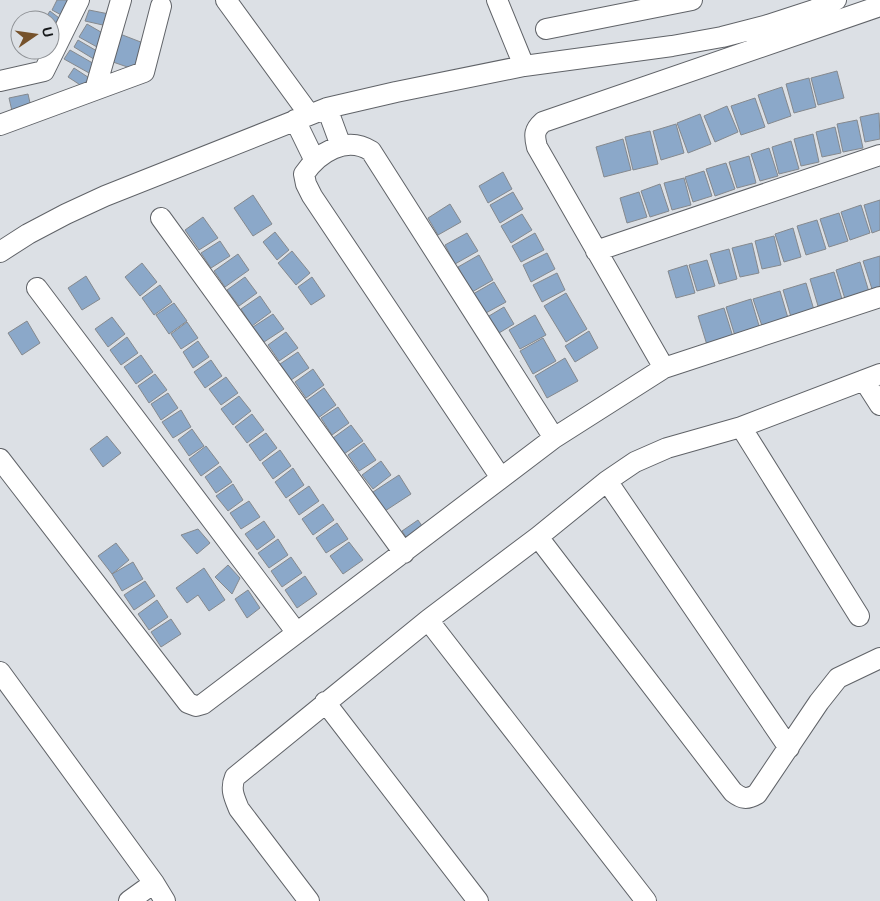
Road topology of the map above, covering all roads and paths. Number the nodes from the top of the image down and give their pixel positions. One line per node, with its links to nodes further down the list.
1 (80, 0): 11 (street)
2 (121, 0): 12 (street)
3 (226, 0): 13 (street)
4 (497, 0): 10 (street)
5 (692, 0): 9 (street)
6 (836, 0): 10 (street)
7 (162, 6): 12 (street)
8 (880, 6): 19 (street)
9 (546, 29)
10 (524, 66): 13 (street)
11 (0, 81)
12 (95, 90): 14 (street)
13 (310, 114): 15 (street); 17 (street); 20 (street)
14 (0, 125)
15 (341, 146): 17 (street); 27 (street)
16 (880, 155): 19 (street)
17 (315, 161): 29 (street)
18 (161, 218): 32 (street)
19 (596, 250): 23 (street)
20 (0, 252)
21 (37, 288): 35 (street)
22 (880, 297): 23 (street)
23 (664, 368): 27 (street)
24 (872, 377): 25 (street); 26 (street)
25 (880, 405)
26 (741, 427): 30 (street); 33 (street)
27 (554, 438): 29 (street)
28 (0, 459): 35 (street)
29 (501, 478): 32 (street)
30 (607, 481): 31 (street); 39 (street)
31 (538, 537): 34 (street); 39 (street)
32 (404, 553): 35 (street)
33 (859, 616)
34 (428, 620): 38 (street); 45 (street)
35 (297, 633)
36 (880, 658): 39 (street)
37 (0, 672): 40 (street)
38 (326, 702): 43 (street); 44 (street)
39 (789, 748)
40 (154, 883): 41 (street); 42 (street)
41 (129, 901)
42 (165, 901)
43 (309, 901)
44 (478, 901)
45 (646, 901)

